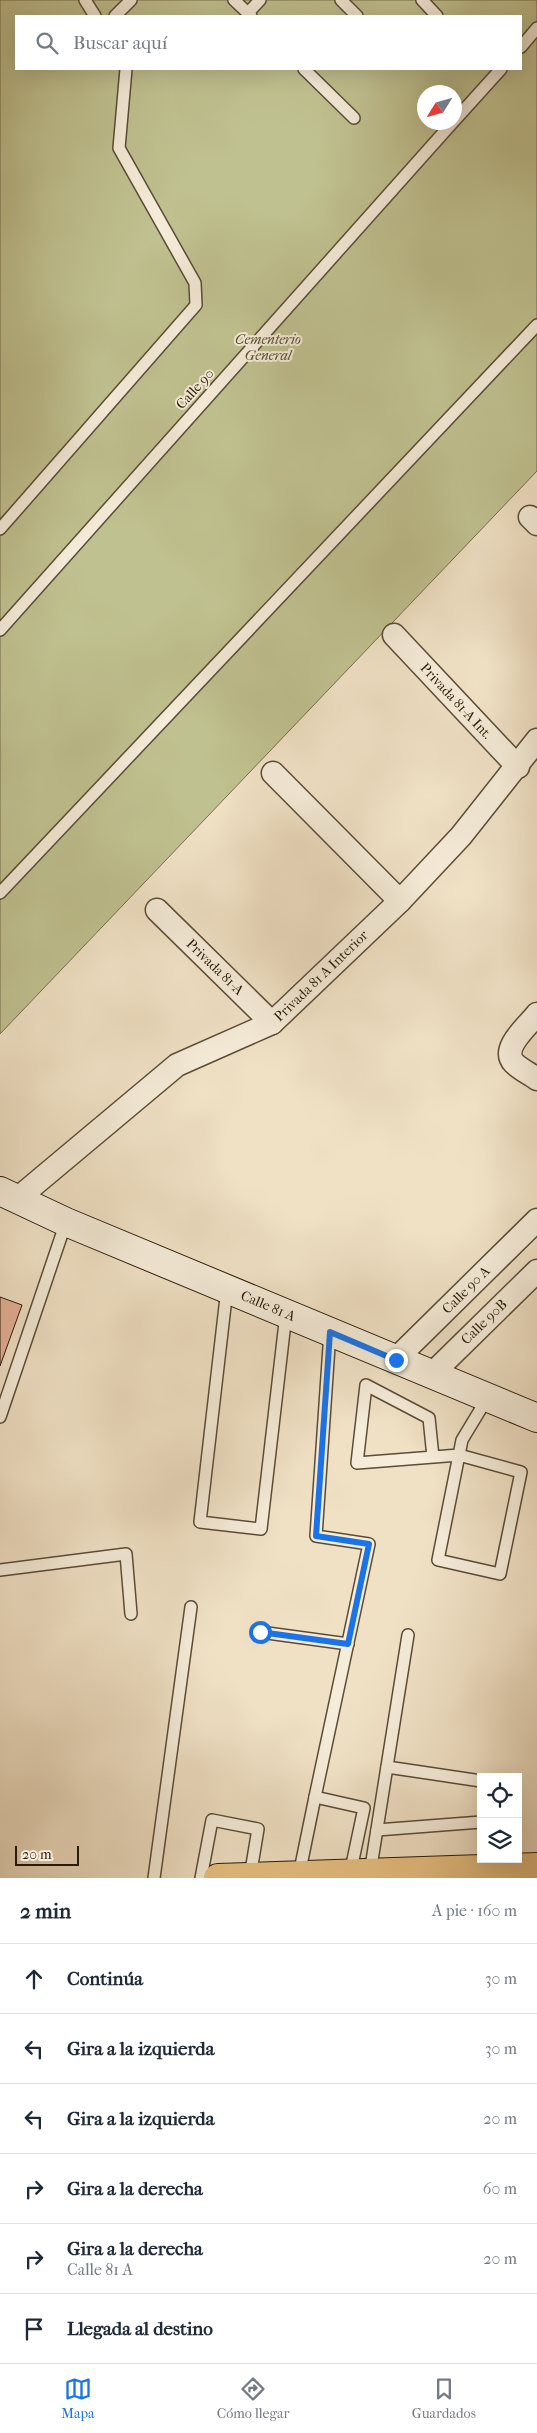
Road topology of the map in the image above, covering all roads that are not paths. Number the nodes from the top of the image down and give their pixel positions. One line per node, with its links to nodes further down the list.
1 (85, 0): 7 (lane)
2 (131, 0): 8 (lane)
3 (234, 0): 9 (lane)
4 (260, 0): 9 (lane)
5 (341, 0): 10 (lane)
6 (422, 0): 11 (lane)
7 (94, 15)
8 (116, 15)
9 (249, 15)
10 (356, 15)
11 (436, 15)
12 (537, 28): 13 (lane)
13 (522, 46)
14 (126, 70): 21 (lane)
15 (305, 70): 18 (lane)
16 (500, 70): 17 (lane, Calle 90)
17 (462, 113)
18 (354, 118)
19 (447, 130): 22 (lane, Calle 90)
20 (537, 325): 27 (lane)
21 (0, 529)
22 (0, 630)
23 (394, 635): 25 (street, Privada 81-A Int.)
24 (537, 740): 25 (street, Privada 81 A Interior)
25 (518, 767): 28 (street, Privada 81 A Interior)
26 (273, 773): 28 (street)
27 (0, 893)
28 (400, 901): 31 (street, Privada 81 A Interior)
29 (157, 910): 31 (street, Privada 81-A)
30 (537, 1014): 32 (street)
31 (272, 1023): 33 (street, Privada 81 A Interior)
32 (537, 1078)
33 (9, 1195): 35 (street, Calle 81 A)
34 (537, 1220): 40 (street, Calle 90 A)
35 (66, 1222): 37 (street, Calle 81 A); 43 (lane)
36 (537, 1271): 41 (street, Calle 90B)
37 (227, 1289): 38 (street, Calle 81 A); 38 (lane)
38 (286, 1314): 39 (street, Calle 81 A)
39 (330, 1332): 40 (street, Calle 81 A); 52 (lane)
40 (396, 1360): 41 (street, Calle 81 A)
41 (432, 1374): 42 (street, Calle 81 A)
42 (488, 1397): 44 (street, Calle 81 A); 45 (lane)
43 (0, 1417)
44 (537, 1418)
45 (459, 1455): 45 (lane); 46 (lane)
46 (433, 1457): 46 (lane)
47 (0, 1570): 49 (lane)
48 (191, 1608): 62 (lane)
49 (131, 1614)
50 (260, 1632): 52 (lane)
51 (408, 1635): 53 (lane)
52 (348, 1644): 55 (lane)
53 (387, 1768): 54 (lane); 57 (lane)
54 (477, 1780)
55 (316, 1797): 59 (lane); 60 (lane)
56 (477, 1822): 57 (lane)
57 (377, 1830): 59 (lane)
58 (537, 1867): 59 (main road)
59 (360, 1873): 60 (main road)
60 (299, 1875): 61 (main road)
61 (250, 1877): 63 (lane); 64 (main road)
62 (154, 1878)
63 (202, 1878)
64 (218, 1878)

